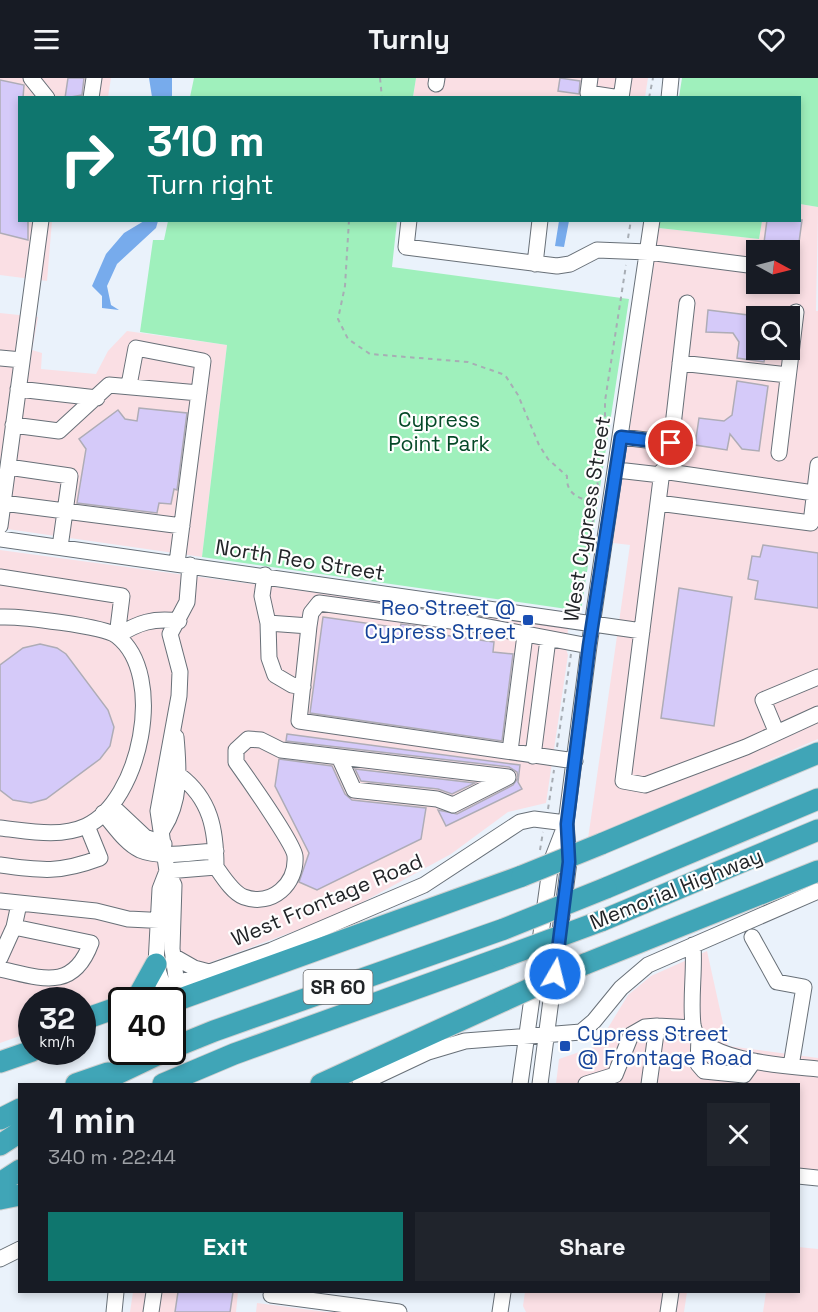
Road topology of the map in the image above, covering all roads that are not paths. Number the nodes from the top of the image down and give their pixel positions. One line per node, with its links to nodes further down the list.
1 (31, 78): 6 (street)
2 (94, 78): 7 (street)
3 (590, 78): 8 (street)
4 (624, 78): 9 (street)
5 (671, 78): 10 (street)
6 (45, 96)
7 (92, 96)
8 (608, 96)
9 (621, 96)
10 (669, 96)
11 (42, 222): 20 (street)
12 (409, 222): 16 (street)
13 (540, 222): 16 (street)
14 (652, 222): 15 (street, West Cypress Street)
15 (648, 252): 16 (street); 17 (street); 29 (street, West Cypress Street)
16 (535, 264)
17 (746, 265)
18 (687, 303): 22 (street)
19 (0, 358): 20 (street)
20 (22, 360): 25 (street)
21 (790, 360): 23 (street)
22 (680, 363): 23 (street); 29 (street)
23 (788, 375): 30 (street)
24 (129, 385): 26 (street); 26 (street); 27 (street)
25 (18, 389): 27 (street); 28 (street)
26 (199, 393): 40 (street)
27 (97, 398): 28 (street)
28 (14, 425): 32 (street)
29 (621, 437): 33 (street, West Cypress Street)
30 (779, 453)
31 (818, 465): 35 (street)
32 (8, 467): 36 (street); 38 (street)
33 (617, 470): 34 (street); 53 (street, West Cypress Street)
34 (661, 475): 35 (street); 37 (street)
35 (814, 492): 37 (street)
36 (3, 503): 38 (street); 39 (street)
37 (658, 503): 55 (street)
38 (65, 511): 40 (street); 42 (street)
39 (0, 526)
40 (182, 526): 43 (street)
41 (0, 539): 42 (street, North Reo Street)
42 (60, 547): 43 (street, North Reo Street)
43 (184, 564): 44 (street, North Reo Street); 50 (street)
44 (265, 575): 46 (street, North Reo Street); 51 (street)
45 (0, 577): 57 (street)
46 (371, 592): 47 (street, North Reo Street); 48 (street)
47 (475, 608): 52 (street); 53 (street, North Reo Street)
48 (368, 609): 52 (street); 54 (street)
49 (0, 617): 57 (street)
50 (178, 621): 57 (street); 63 (street)
51 (268, 623): 54 (street); 61 (street)
52 (473, 624): 56 (street)
53 (594, 624): 55 (street, North Reo Street); 59 (street, West Cypress Street)
54 (309, 626): 61 (street)
55 (642, 626): 64 (street)
56 (525, 635): 58 (street); 65 (street)
57 (117, 636): 72 (street)
58 (548, 639): 59 (street); 67 (street)
59 (589, 646): 69 (street, West Cypress Street)
60 (818, 677): 64 (street)
61 (303, 687): 65 (street)
62 (818, 714): 64 (street)
63 (174, 715): 70 (street); 77 (street)
64 (776, 731)
65 (510, 751): 67 (street)
66 (818, 753): 97 (highway, bridge)
67 (533, 756): 69 (street)
68 (339, 757): 68 (street); 80 (street)
69 (575, 761): 73 (street, West Cypress Street)
70 (179, 775): 77 (street); 78 (street)
71 (818, 799): 103 (highway, Memorial Highway / SR 60, bridge)
72 (108, 809): 74 (street); 77 (street)
73 (567, 824): 93 (street, West Frontage Road); 101 (street, West Cypress Street); 102 (street, West Cypress Street)
74 (87, 826): 75 (street); 79 (street)
75 (0, 828)
76 (818, 830): 116 (highway, Memorial Highway / SR 60, bridge)
77 (164, 842): 78 (street); 81 (street)
78 (216, 851): 80 (street)
79 (0, 865)
80 (216, 867): 81 (street)
81 (167, 871): 86 (street)
82 (818, 871): 117 (highway, bridge)
83 (818, 891): 89 (street)
84 (0, 901): 85 (street)
85 (19, 904): 86 (street); 87 (street)
86 (167, 921): 91 (street)
87 (14, 927): 90 (street); 92 (street)
88 (752, 937): 98 (street)
89 (693, 945): 100 (street); 101 (street)
90 (0, 958)
91 (164, 960): 93 (street); 94 (highway); 95 (street)
92 (0, 969)
93 (209, 972): 96 (street, West Frontage Road)
94 (144, 987)
95 (170, 987)
96 (179, 987)
97 (186, 988)
98 (811, 988): 111 (street)
99 (657, 1026): 100 (street); 113 (street); 122 (street)
100 (696, 1032): 107 (street); 107 (street)
101 (546, 1035): 102 (street); 120 (street, West Cypress Street)
102 (526, 1036): 118 (street); 119 (street, West Cypress Street)
103 (186, 1042)
104 (18, 1043): 105 (highway)
105 (0, 1049)
106 (18, 1056): 108 (highway)
107 (754, 1061): 111 (street)
108 (0, 1062)
109 (131, 1065): 114 (highway)
110 (134, 1065): 115 (highway)
111 (791, 1066): 112 (street)
112 (818, 1069)
113 (615, 1080): 121 (street)
114 (79, 1083)
115 (98, 1083)
116 (165, 1083)
117 (323, 1083)
118 (362, 1083)
119 (520, 1083)
120 (540, 1083)
121 (593, 1083)
122 (649, 1083)
123 (18, 1110): 124 (highway)
124 (0, 1119)
125 (18, 1133): 126 (highway)
126 (0, 1145)
127 (18, 1171): 130 (highway)
128 (800, 1176): 129 (street)
129 (818, 1178)
130 (0, 1183)
131 (18, 1195): 132 (highway)
132 (0, 1199)
133 (18, 1251): 134 (street)
134 (0, 1259)
135 (116, 1293): 140 (street)
136 (154, 1293): 141 (street)
137 (503, 1293): 143 (street)
138 (671, 1293): 144 (street)
139 (271, 1295): 142 (street)
140 (114, 1312)
141 (151, 1312)
142 (399, 1312)
143 (500, 1312)
144 (668, 1312)

